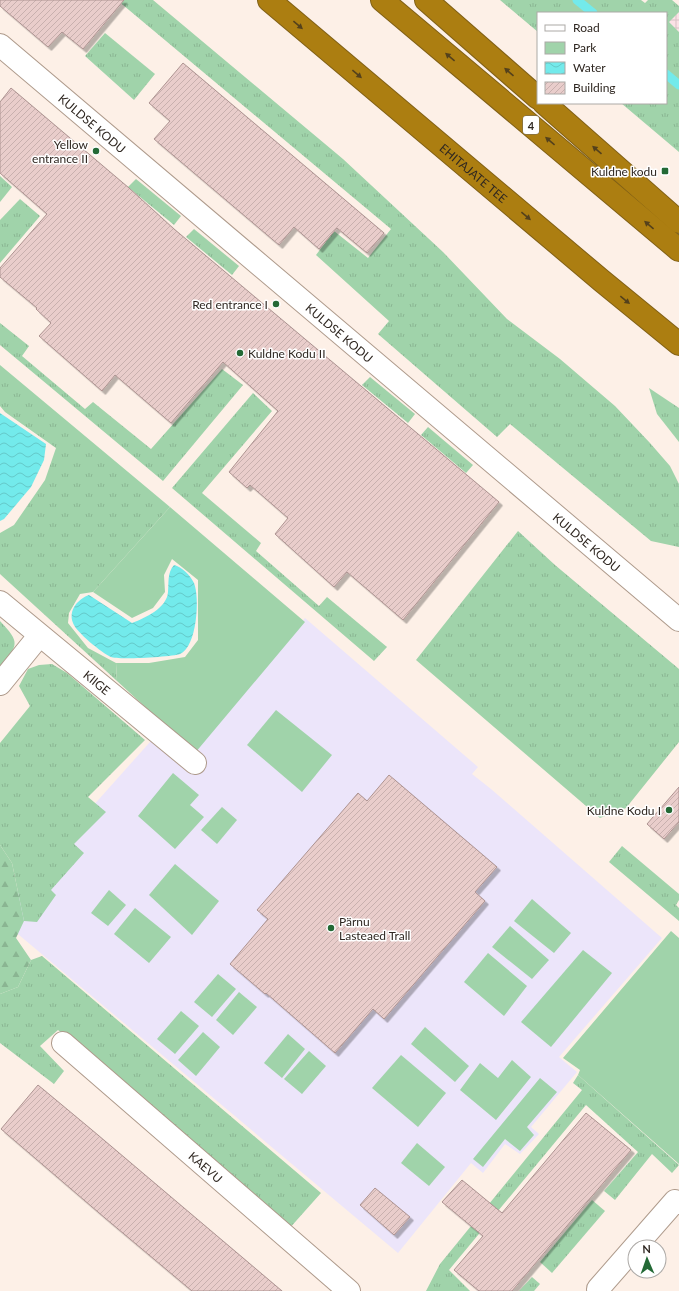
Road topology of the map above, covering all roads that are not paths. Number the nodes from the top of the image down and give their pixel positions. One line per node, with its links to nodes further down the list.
1 (269, 0): 9 (highway, EHITAJATE TEE, one-way to 9)
2 (382, 0): 8 (highway, 4, one-way to 2)
3 (426, 0): 5 (highway, one-way to 3)
4 (0, 45): 11 (street, KULDSE KODU)
5 (537, 97)
6 (545, 104): 7 (highway, one-way to 6)
7 (679, 222)
8 (679, 250)
9 (679, 344)
10 (0, 602): 12 (street, KIIGE)
11 (679, 620)
12 (39, 636): 13 (street); 14 (street, KIIGE)
13 (0, 684)
14 (195, 763)
15 (63, 1043): 18 (street, KAEVU)
16 (675, 1201): 17 (street)
17 (599, 1290)
18 (349, 1291)

